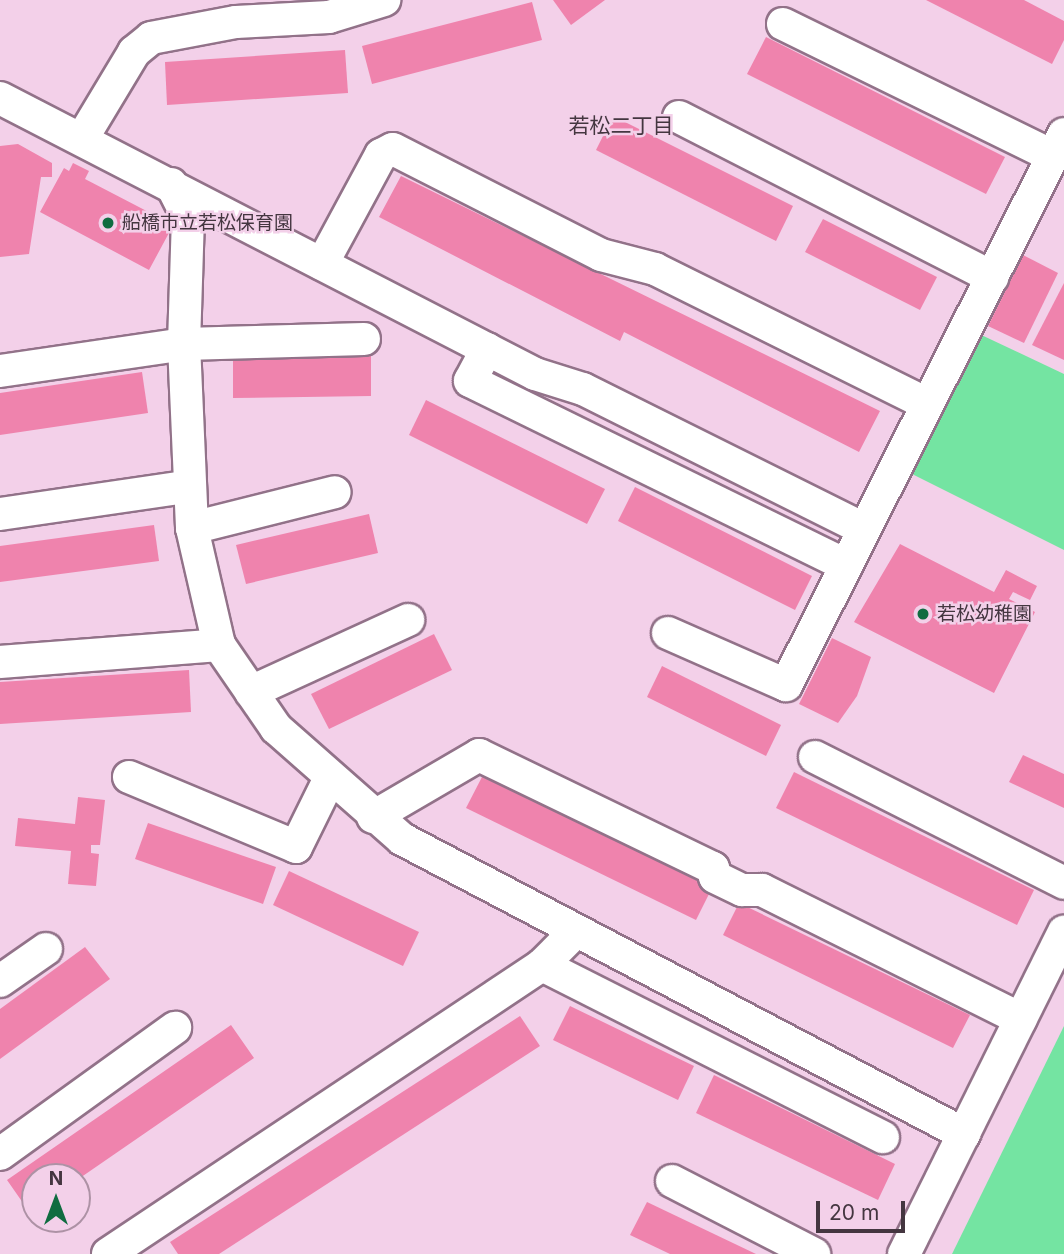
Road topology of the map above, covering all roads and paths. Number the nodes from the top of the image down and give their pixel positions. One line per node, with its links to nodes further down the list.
1 (384, 0): 5 (street)
2 (783, 24): 6 (street)
3 (0, 98): 5 (street)
4 (679, 117): 9 (street)
5 (83, 137): 7 (street)
6 (1058, 145): 9 (street)
7 (172, 184): 8 (street); 11 (street)
8 (322, 264): 12 (street); 14 (street)
9 (992, 277): 14 (street)
10 (364, 339): 11 (street)
11 (184, 344): 13 (street); 15 (street)
12 (486, 349): 19 (street); 20 (street)
13 (0, 371)
14 (927, 404): 19 (street)
15 (186, 487): 17 (street); 18 (street)
16 (335, 492): 18 (street)
17 (0, 514)
18 (192, 528): 23 (street)
19 (864, 529): 20 (street)
20 (846, 565): 22 (street)
21 (408, 620): 25 (street)
22 (668, 633)
23 (219, 645): 24 (street); 25 (street)
24 (0, 662)
25 (251, 692): 28 (street)
26 (815, 757): 30 (street)
27 (129, 777): 28 (street)
28 (329, 780): 29 (street)
29 (373, 817): 32 (street); 36 (street)
30 (1064, 883)
31 (1064, 932): 36 (street)
32 (574, 933): 34 (street); 38 (street)
33 (46, 949): 35 (street)
34 (541, 965): 39 (street); 44 (street)
35 (0, 981)
36 (1021, 1019): 40 (street)
37 (175, 1028): 42 (street)
38 (871, 1086): 39 (street); 40 (street)
39 (853, 1122): 41 (street)
40 (964, 1134): 46 (street)
41 (883, 1137)
42 (0, 1154)
43 (672, 1181): 45 (street)
44 (108, 1254)
45 (814, 1254)
46 (904, 1254)

